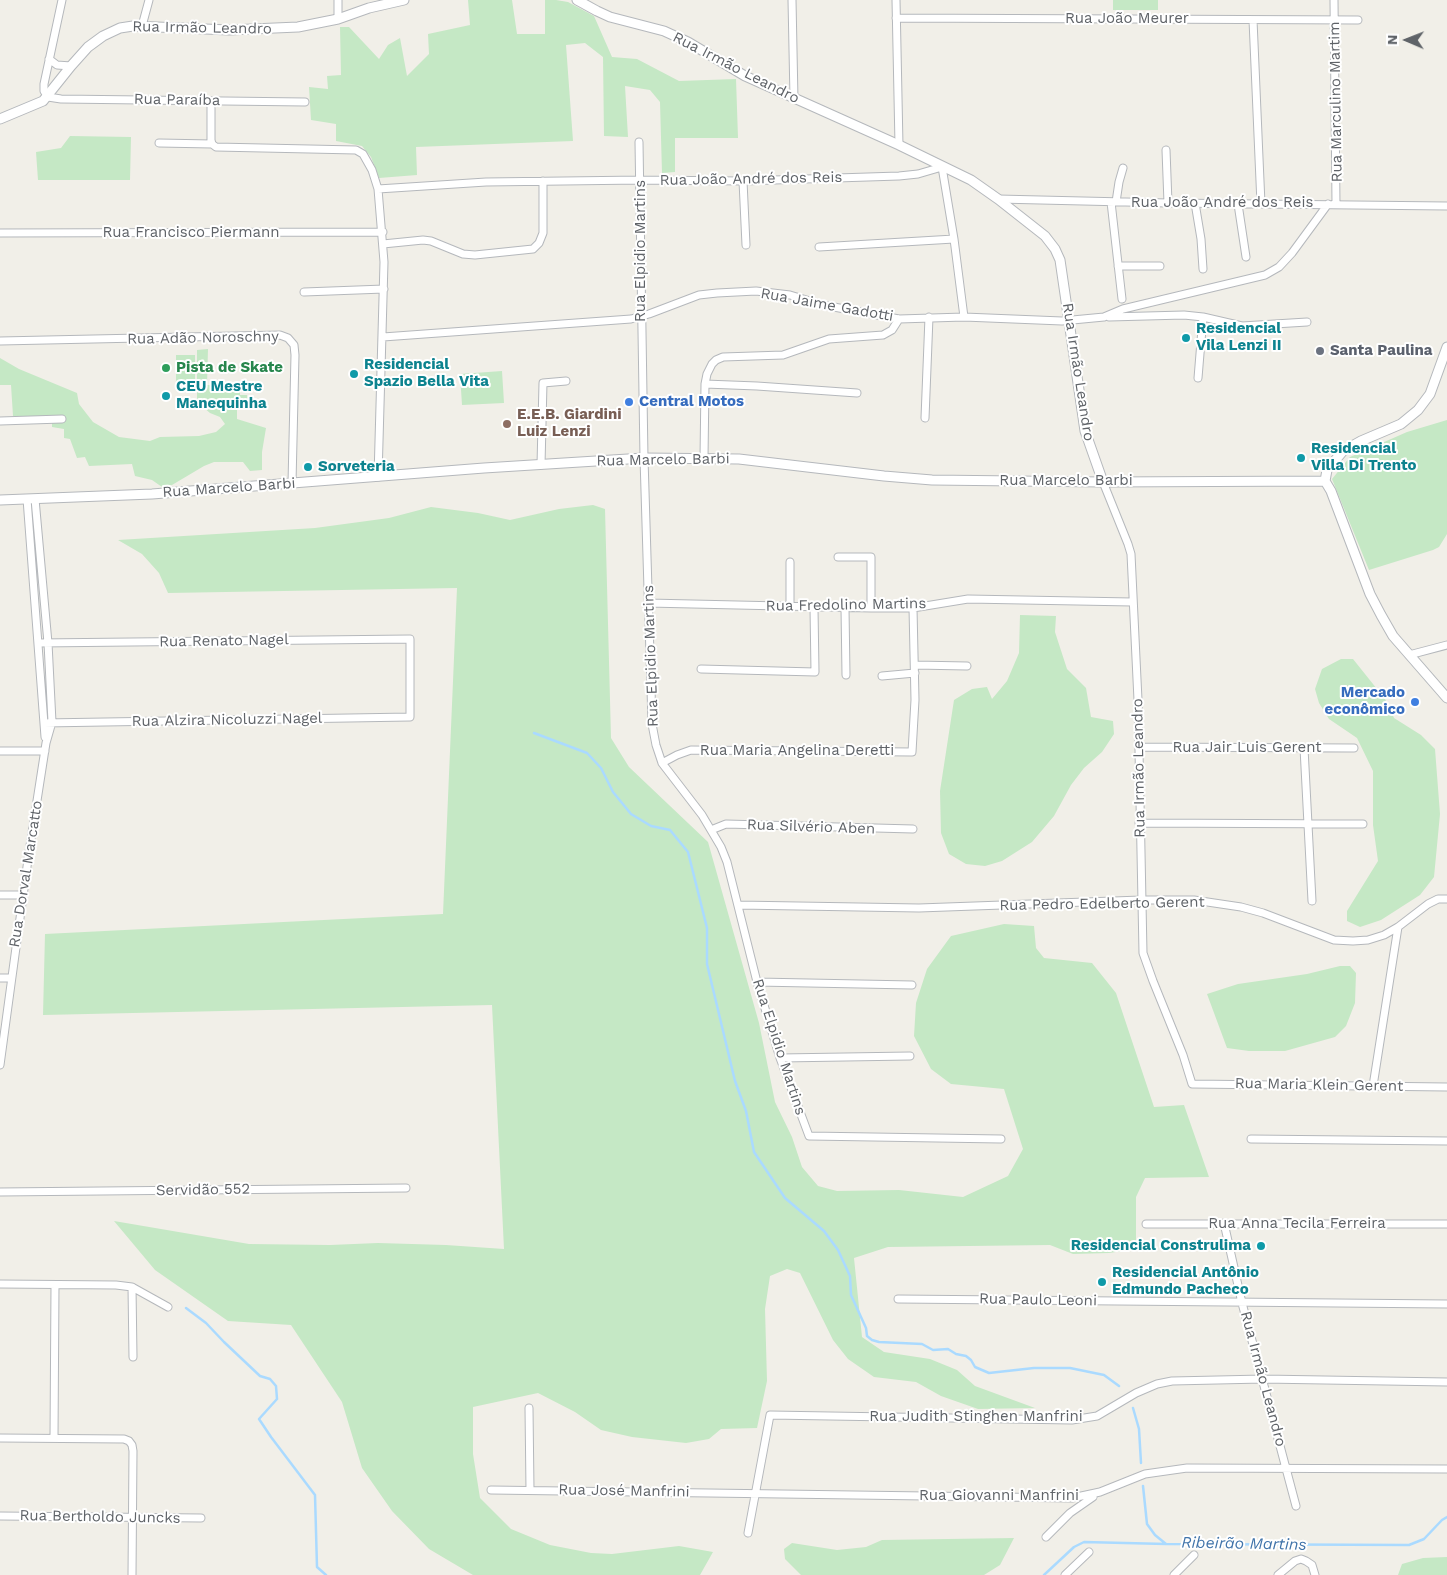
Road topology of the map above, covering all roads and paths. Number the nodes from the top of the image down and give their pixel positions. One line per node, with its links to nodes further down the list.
1 (62, 0): 15 (street)
2 (149, 0): 14 (street)
3 (338, 0): 10 (street)
4 (404, 0): 10 (street, Rua Irmão Leandro)
5 (577, 0): 18 (street, Rua Irmão Leandro)
6 (792, 0): 18 (street)
7 (896, 0): 9 (street)
8 (1334, 0): 12 (street, Rua Marculino Martim)
9 (896, 18): 11 (street, Rua João Meurer); 25 (street)
10 (338, 19): 14 (street, Rua Irmão Leandro)
11 (1252, 20): 12 (street, Rua João Meurer); 38 (street)
12 (1335, 20): 13 (street, Rua João Meurer); 40 (street, Rua Marculino Martim)
13 (1358, 20)
14 (142, 26): 16 (street, Rua Irmão Leandro)
15 (50, 59): 16 (street); 17 (street)
16 (70, 66): 17 (street, Rua Irmão Leandro)
17 (48, 96): 19 (street, Rua Paraíba); 21 (street, Rua Irmão Leandro)
18 (794, 99): 25 (street, Rua Irmão Leandro)
19 (211, 101): 20 (street, Rua Paraíba); 24 (street)
20 (305, 102)
21 (0, 119)
22 (639, 142): 29 (street, Rua Elpidio Martins)
23 (159, 144): 24 (street)
24 (212, 144): 32 (street)
25 (899, 145): 27 (street, Rua Irmão Leandro)
26 (1166, 150): 35 (street)
27 (942, 167): 31 (street, Rua João André dos Reis); 33 (street, Rua Irmão Leandro); 44 (street)
28 (1123, 168): 34 (street)
29 (640, 180): 30 (street, Rua João André dos Reis); 31 (street, Rua João André dos Reis); 55 (street, Rua Elpidio Martins)
30 (543, 181): 32 (street, Rua João André dos Reis); 45 (street)
31 (743, 181): 46 (street)
32 (378, 189): 42 (street)
33 (998, 199): 34 (street, Rua João André dos Reis); 61 (street, Rua Irmão Leandro)
34 (1114, 202): 35 (street, Rua João André dos Reis); 49 (street)
35 (1168, 203): 36 (street, Rua João André dos Reis)
36 (1195, 203): 37 (street, Rua João André dos Reis); 51 (street)
37 (1238, 204): 38 (street, Rua João André dos Reis); 48 (street)
38 (1261, 204): 39 (street, Rua João André dos Reis)
39 (1328, 204): 40 (street, Rua João André dos Reis); 59 (street, Rua Jaime Gadotti)
40 (1336, 204): 41 (street, Rua João André dos Reis)
41 (1447, 206)
42 (382, 232): 43 (street, Rua Francisco Piermann); 45 (street)
43 (0, 234)
44 (954, 239): 47 (street); 58 (street)
45 (383, 244): 52 (street)
46 (746, 245)
47 (819, 247)
48 (1246, 257)
49 (1118, 266): 50 (street); 54 (street)
50 (1160, 266)
51 (1203, 269)
52 (384, 289): 53 (street); 63 (street)
53 (304, 292)
54 (1122, 299)
55 (642, 316): 60 (street, Rua Jaime Gadotti); 63 (street, Rua Jaime Gadotti); 73 (street, Rua Elpidio Martins)
56 (1204, 316): 59 (street); 62 (street); 66 (street)
57 (929, 317): 58 (street, Rua Jaime Gadotti); 60 (street, Rua Jaime Gadotti); 70 (street)
58 (964, 317): 61 (street, Rua Jaime Gadotti)
59 (1104, 317): 61 (street, Rua Jaime Gadotti)
60 (899, 319): 68 (street)
61 (1070, 320): 78 (street, Rua Irmão Leandro)
62 (1306, 322)
63 (383, 337): 76 (street)
64 (0, 341): 79 (street, Rua Adão Noroschny)
65 (1447, 347): 77 (street)
66 (1198, 378)
67 (566, 381): 75 (street)
68 (705, 384): 69 (street); 74 (street)
69 (857, 393)
70 (924, 418)
71 (62, 419): 72 (street)
72 (0, 421)
73 (644, 458): 74 (street, Rua Marcelo Barbi); 75 (street, Rua Marcelo Barbi); 85 (street, Rua Elpidio Martins)
74 (704, 458): 78 (street, Rua Marcelo Barbi)
75 (541, 465): 76 (street, Rua Marcelo Barbi)
76 (378, 477): 79 (street, Rua Marcelo Barbi)
77 (1325, 481): 78 (street, Rua Marcelo Barbi); 94 (street)
78 (1103, 482): 84 (street, Rua Irmão Leandro)
79 (292, 483): 80 (street, Rua Marcelo Barbi)
80 (31, 499): 81 (street, Rua Marcelo Barbi); 91 (street, Rua Dorval Marcatto); 92 (street, Rua Dorval Marcatto)
81 (0, 500)
82 (838, 557): 89 (street)
83 (790, 562): 86 (street)
84 (1132, 602): 90 (street, Rua Fredolino Martins); 104 (street, Rua Irmão Leandro)
85 (648, 603): 86 (street, Rua Fredolino Martins); 109 (street, Rua Elpidio Martins)
86 (790, 607): 87 (street, Rua Fredolino Martins)
87 (814, 608): 88 (street, Rua Fredolino Martins); 97 (street)
88 (845, 608): 89 (street, Rua Fredolino Martins); 99 (street)
89 (871, 608): 90 (street, Rua Fredolino Martins)
90 (913, 608): 95 (street)
91 (39, 643): 92 (street, Rua Renato Nagel); 103 (street, Rua Dorval Marcatto)
92 (48, 643): 102 (street, Rua Renato Nagel); 103 (street, Rua Dorval Marcatto)
93 (1447, 645): 94 (street)
94 (1409, 655): 101 (street)
95 (914, 665): 96 (street); 98 (street)
96 (967, 666)
97 (701, 669)
98 (915, 673): 100 (street); 109 (street, Rua Maria Angelina Deretti)
99 (846, 674)
100 (882, 676)
101 (1447, 698)
102 (410, 717): 103 (street, Rua Alzira Nicoluzzi Nagel)
103 (48, 722): 108 (street, Rua Dorval Marcatto)
104 (1138, 747): 105 (street, Rua Jair Luis Gerent); 110 (street, Rua Irmão Leandro)
105 (1304, 748): 106 (street, Rua Jair Luis Gerent); 111 (street)
106 (1354, 748)
107 (0, 751): 108 (street)
108 (45, 751): 116 (street, Rua Dorval Marcatto)
109 (662, 763): 113 (street, Rua Elpidio Martins)
110 (1140, 823): 111 (street); 118 (street, Rua Irmão Leandro)
111 (1308, 824): 112 (street); 119 (street)
112 (1363, 824)
113 (711, 830): 114 (street, Rua Silvério Aben); 120 (street, Rua Elpidio Martins)
114 (912, 830)
115 (0, 895): 116 (street)
116 (22, 895): 123 (street, Rua Dorval Marcatto)
117 (1447, 899): 121 (street, Rua Pedro Edelberto Gerent)
118 (1141, 900): 120 (street, Rua Pedro Edelberto Gerent); 121 (street, Rua Pedro Edelberto Gerent); 130 (street, Rua Irmão Leandro)
119 (1312, 901)
120 (738, 905): 124 (street, Rua Elpidio Martins)
121 (1398, 927): 131 (street)
122 (0, 978): 123 (street)
123 (11, 978): 128 (street, Rua Dorval Marcatto)
124 (757, 982): 125 (street); 127 (street, Rua Elpidio Martins)
125 (912, 985)
126 (910, 1056): 127 (street)
127 (780, 1058): 133 (street, Rua Elpidio Martins)
128 (0, 1060): 129 (street, Rua Dorval Marcatto)
129 (0, 1065)
130 (1192, 1084): 131 (street, Rua Maria Klein Gerent)
131 (1374, 1086): 132 (street, Rua Maria Klein Gerent)
132 (1447, 1087)
133 (1002, 1139)
134 (1251, 1139): 135 (street)
135 (1447, 1141)
136 (406, 1188): 137 (street, Servidão 552)
137 (0, 1192)
138 (1224, 1223): 139 (street, Rua Anna Tecila Ferreira); 140 (street, Rua Anna Tecila Ferreira); 145 (street, Rua Irmão Leandro)
139 (1146, 1224)
140 (1447, 1224)
141 (0, 1284): 142 (street)
142 (55, 1285): 143 (street); 153 (street)
143 (132, 1287): 147 (street); 148 (street)
144 (898, 1299): 145 (street, Rua Paulo Leoni)
145 (1242, 1303): 146 (street, Rua Paulo Leoni); 149 (street, Rua Irmão Leandro)
146 (1447, 1304)
147 (168, 1307)
148 (133, 1357)
149 (1262, 1379): 150 (street, Rua Judith Stinghen Manfrini); 154 (street, Rua Irmão Leandro); 159 (street, Rua Judith Stinghen Manfrini)
150 (1447, 1382)
151 (529, 1408): 157 (street)
152 (0, 1438): 153 (street)
153 (54, 1438): 162 (street)
154 (1286, 1468): 155 (street, Rua Giovanni Manfrini); 158 (street, Rua Giovanni Manfrini); 160 (street, Rua Irmão Leandro)
155 (1447, 1469)
156 (491, 1490): 157 (street, Rua José Manfrini)
157 (530, 1490): 159 (street, Rua José Manfrini)
158 (1100, 1492): 159 (street, Rua Giovanni Manfrini); 165 (street)
159 (757, 1493): 164 (street)
160 (1296, 1506)
161 (0, 1516): 162 (street, Rua Bertholdo Juncks)
162 (132, 1518): 163 (street, Rua Bertholdo Juncks); 168 (street)
163 (201, 1518)
164 (748, 1533)
165 (1046, 1537)
166 (1089, 1552): 169 (street)
167 (1194, 1555): 170 (street)
168 (132, 1575)
169 (1065, 1575)
170 (1174, 1575)
171 (1278, 1575): 172 (street)
172 (1315, 1575)

